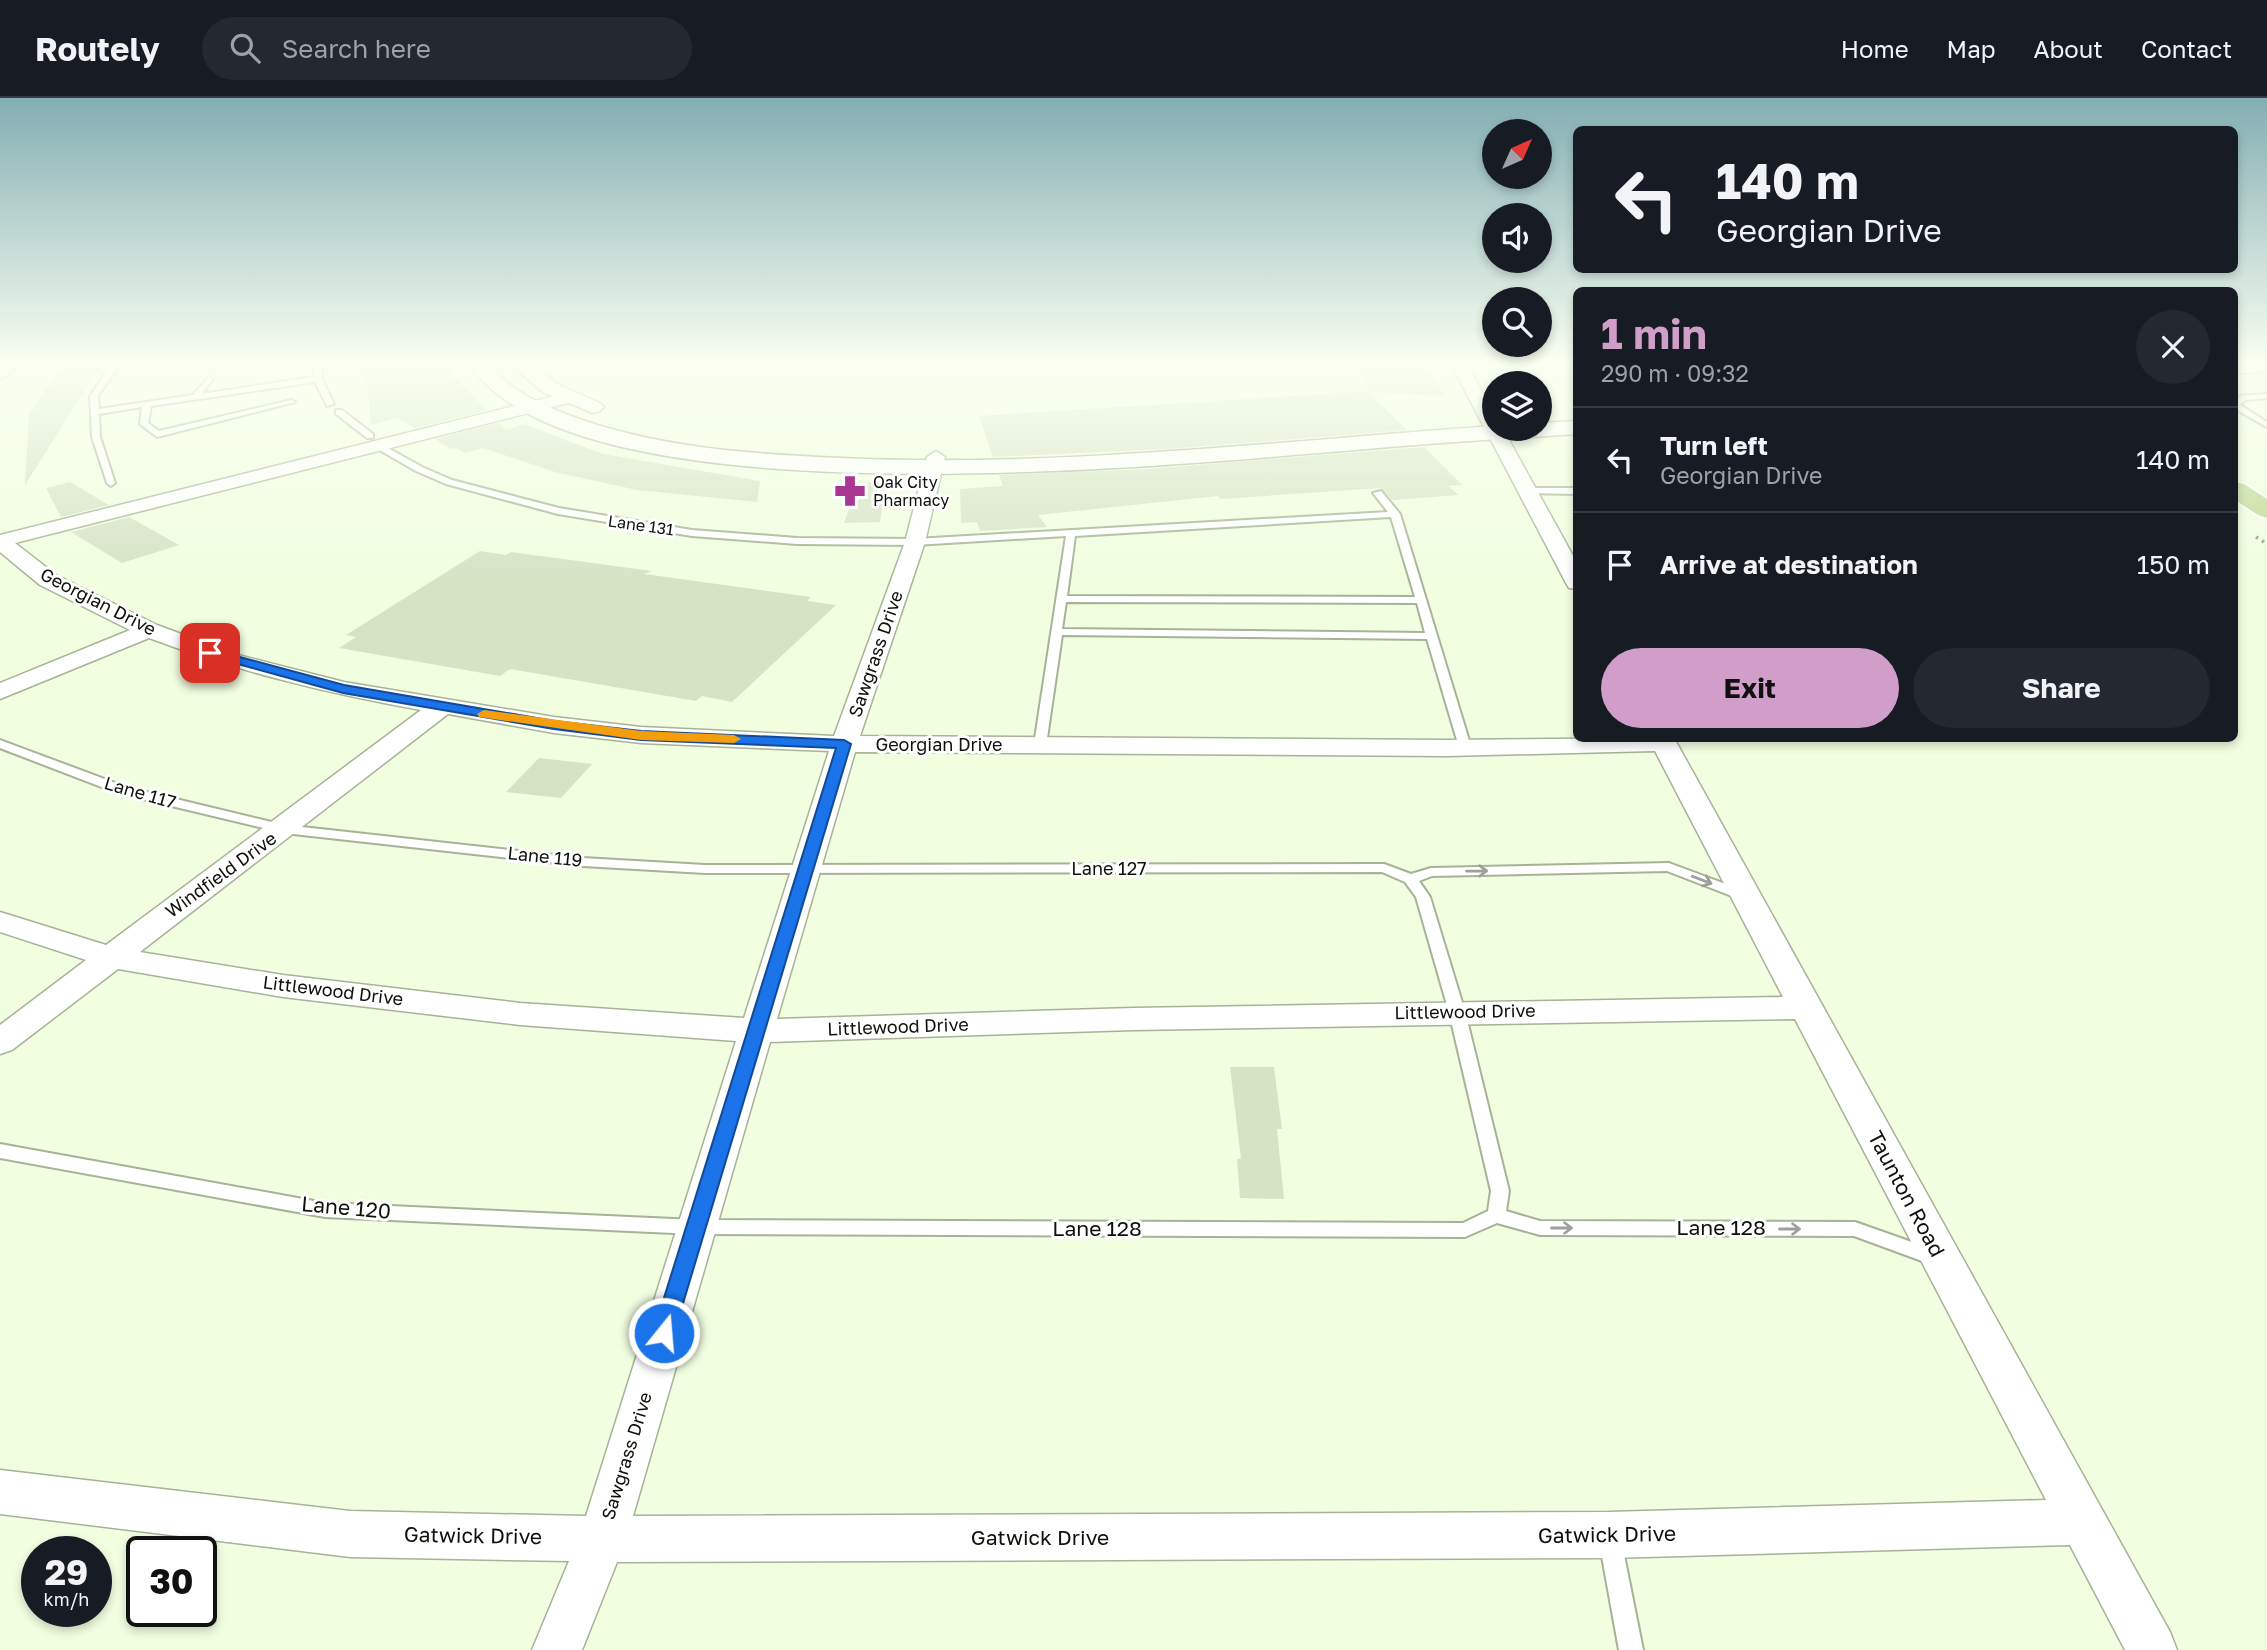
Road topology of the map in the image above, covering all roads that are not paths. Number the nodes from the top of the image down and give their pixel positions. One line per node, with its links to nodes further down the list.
1 (96, 434): 10 (lane)
2 (366, 434): 7 (lane, Lane 131)
3 (399, 434): 7 (street)
4 (607, 434): 9 (street)
5 (703, 434): 9 (street)
6 (1400, 434): 9 (street)
7 (374, 441): 11 (street); 16 (street); 22 (lane, Lane 131)
8 (1501, 441): 12 (street)
9 (934, 463): 22 (street, Sawgrass Drive)
10 (111, 484)
11 (159, 488): 16 (street); 19 (street)
12 (1527, 491): 13 (lane); 23 (street)
13 (1573, 491)
14 (2238, 491): 17 (main road)
15 (1378, 493): 18 (lane)
16 (178, 496): 21 (street)
17 (2267, 510)
18 (1395, 514): 20 (lane, Lane 131); 25 (lane)
19 (0, 527)
20 (1071, 533): 22 (lane, Lane 131); 24 (lane)
21 (0, 542): 26 (street, Georgian Drive)
22 (915, 542): 34 (street, Sawgrass Drive)
23 (1573, 576)
24 (1061, 599): 25 (lane); 27 (lane)
25 (1420, 600): 28 (lane)
26 (149, 630): 29 (street); 30 (street, Georgian Drive)
27 (1056, 632): 28 (lane); 35 (lane)
28 (1431, 636): 36 (lane)
29 (0, 692)
30 (440, 708): 34 (street, Georgian Drive); 37 (street, Windfield Drive)
31 (1629, 742): 36 (street, Georgian Drive)
32 (1663, 742): 40 (street, Taunton Road)
33 (0, 744): 37 (lane, Lane 117)
34 (844, 744): 35 (street, Georgian Drive); 38 (street, Sawgrass Drive)
35 (1040, 746): 36 (street, Georgian Drive)
36 (1465, 747)
37 (284, 829): 38 (lane, Lane 119); 42 (street, Windfield Drive)
38 (807, 869): 39 (lane, Lane 127); 45 (street, Sawgrass Drive)
39 (1410, 879): 40 (lane, Lane 127, one-way to 40); 44 (lane)
40 (1746, 897): 43 (street, Taunton Road)
41 (0, 922): 42 (street, Littlewood Drive)
42 (110, 957): 45 (street, Littlewood Drive); 46 (street, Windfield Drive)
43 (1806, 1008): 44 (street, Littlewood Drive); 50 (street, Taunton Road)
44 (1457, 1012): 45 (street, Littlewood Drive); 48 (lane)
45 (757, 1031): 49 (street, Sawgrass Drive)
46 (0, 1042)
47 (0, 1151): 49 (lane, Lane 120)
48 (1496, 1215): 49 (lane, Lane 128); 50 (lane, Lane 128, one-way to 50)
49 (696, 1227): 54 (street, Sawgrass Drive)
50 (1942, 1260): 52 (street, Taunton Road)
51 (0, 1492): 54 (street, Gatwick Drive)
52 (2083, 1522): 53 (street, Gatwick Drive); 57 (street, Taunton Road)
53 (1609, 1535): 54 (street, Gatwick Drive); 56 (lane)
54 (602, 1539): 55 (street, Sawgrass Drive)
55 (557, 1650)
56 (1631, 1650)
57 (2152, 1650)

